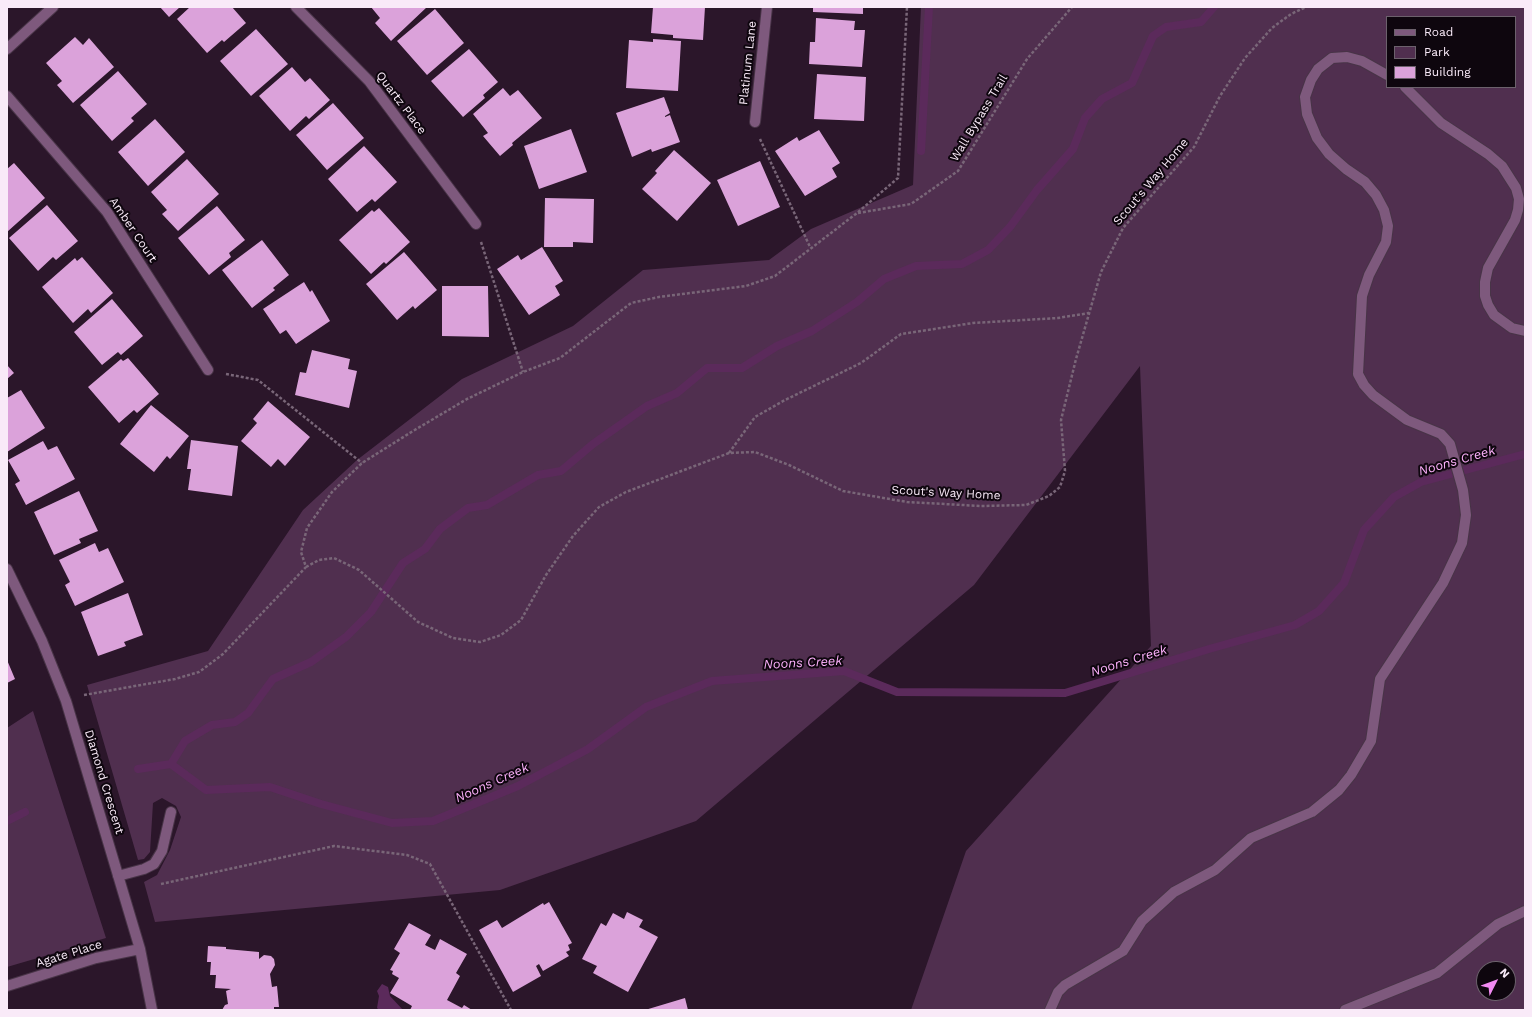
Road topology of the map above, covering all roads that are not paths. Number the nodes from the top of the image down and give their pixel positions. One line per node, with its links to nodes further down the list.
1 (53, 7): 4 (street)
2 (296, 7): 9 (street, Quartz Place)
3 (767, 7): 8 (street, Platinum Lane)
4 (7, 49)
5 (1386, 74): 19 (street)
6 (1406, 88): 10 (street)
7 (7, 96): 11 (street, Amber Court)
8 (755, 122)
9 (476, 224)
10 (1525, 331)
11 (208, 370)
12 (7, 569): 14 (street, Diamond Crescent)
13 (171, 812): 14 (street)
14 (118, 876): 16 (street, Diamond Crescent)
15 (1525, 911): 20 (street)
16 (140, 949): 17 (street, Agate Place); 18 (street, Diamond Crescent)
17 (7, 986)
18 (152, 1010)
19 (1050, 1010)
20 (1345, 1010)

